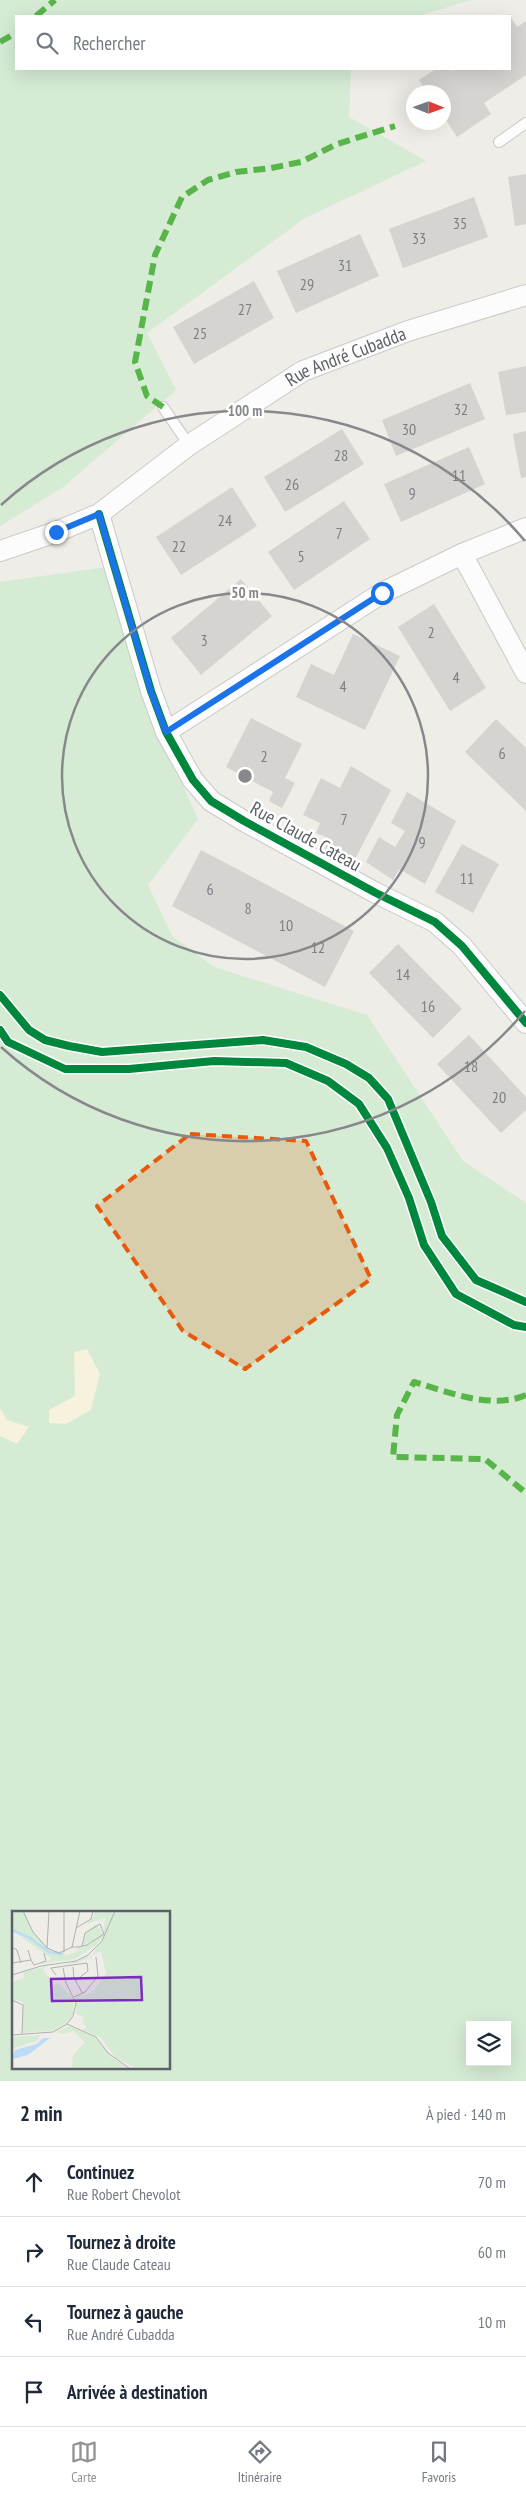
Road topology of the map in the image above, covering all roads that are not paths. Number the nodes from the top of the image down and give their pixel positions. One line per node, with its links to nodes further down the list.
1 (526, 123): 2 (lane)
2 (499, 142)
3 (526, 295): 5 (street, Rue André Cubadda)
4 (163, 407): 5 (lane)
5 (189, 445): 6 (street, Rue André Cubadda)
6 (99, 514): 8 (street, Rue André Cubadda); 11 (street, Rue Claude Cateau)
7 (526, 528): 9 (street)
8 (0, 551)
9 (462, 554): 10 (street); 11 (street)
10 (526, 673)
11 (166, 732): 12 (street, Rue Claude Cateau)
12 (526, 1023)

